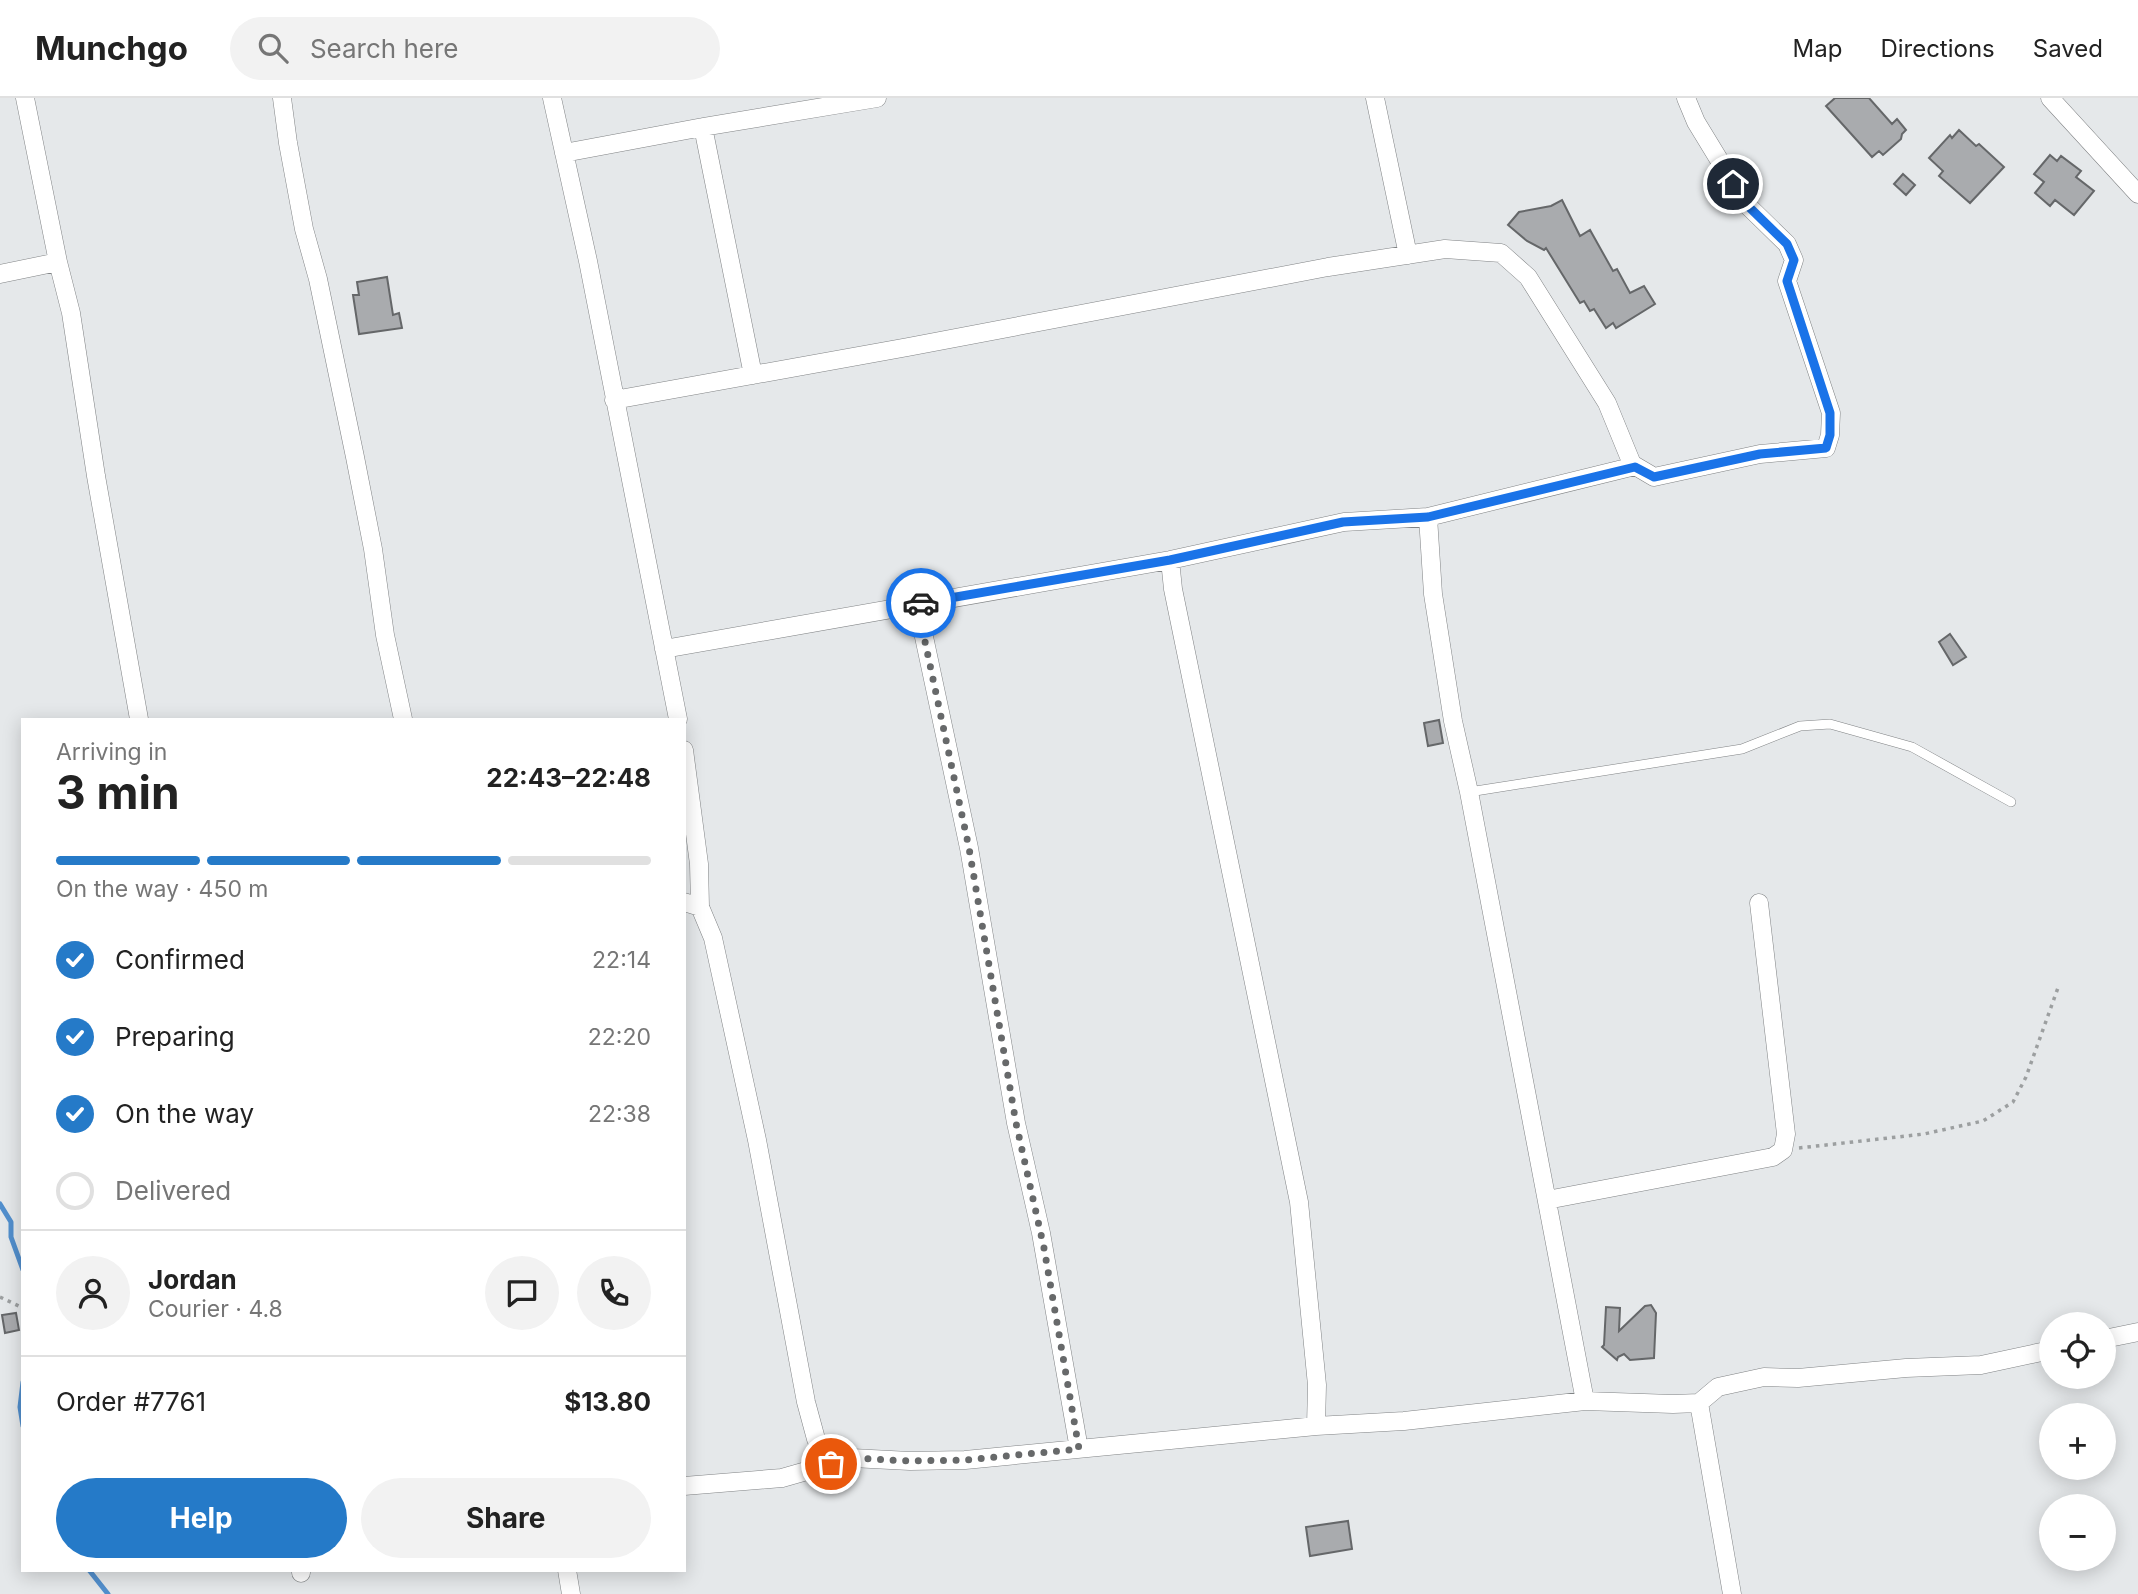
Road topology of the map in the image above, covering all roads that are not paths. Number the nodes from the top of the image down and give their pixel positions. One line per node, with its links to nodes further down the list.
1 (25, 98): 12 (street)
2 (282, 98): 22 (street)
3 (552, 98): 9 (street)
4 (877, 98): 8 (street)
5 (1375, 98): 11 (street)
6 (1686, 98): 16 (street)
7 (2050, 98): 10 (street)
8 (703, 127): 9 (street); 14 (street)
9 (564, 153): 15 (street)
10 (2138, 194)
11 (1408, 255): 14 (street); 16 (street)
12 (58, 262): 13 (street); 21 (street)
13 (0, 274)
14 (753, 375): 15 (street)
15 (614, 400): 20 (street)
16 (1635, 467): 17 (street)
17 (1428, 517): 18 (street); 25 (street)
18 (1170, 560): 19 (street); 35 (street)
19 (917, 604): 20 (street); 36 (street)
20 (664, 649): 23 (street)
21 (139, 718)
22 (402, 718)
23 (678, 718)
24 (686, 765): 28 (street)
25 (1469, 792): 26 (lane); 29 (street)
26 (2011, 802)
27 (1759, 903): 29 (street)
28 (692, 904): 37 (street)
29 (1547, 1200): 33 (street)
30 (2138, 1332): 31 (street)
31 (2116, 1337)
32 (2039, 1353): 34 (street)
33 (1585, 1401): 34 (street); 35 (street)
34 (1699, 1403): 41 (street)
35 (1316, 1426): 36 (street)
36 (1079, 1449): 37 (street)
37 (831, 1464): 38 (street)
38 (686, 1486)
39 (568, 1572): 40 (street)
40 (571, 1594)
41 (1732, 1594)

